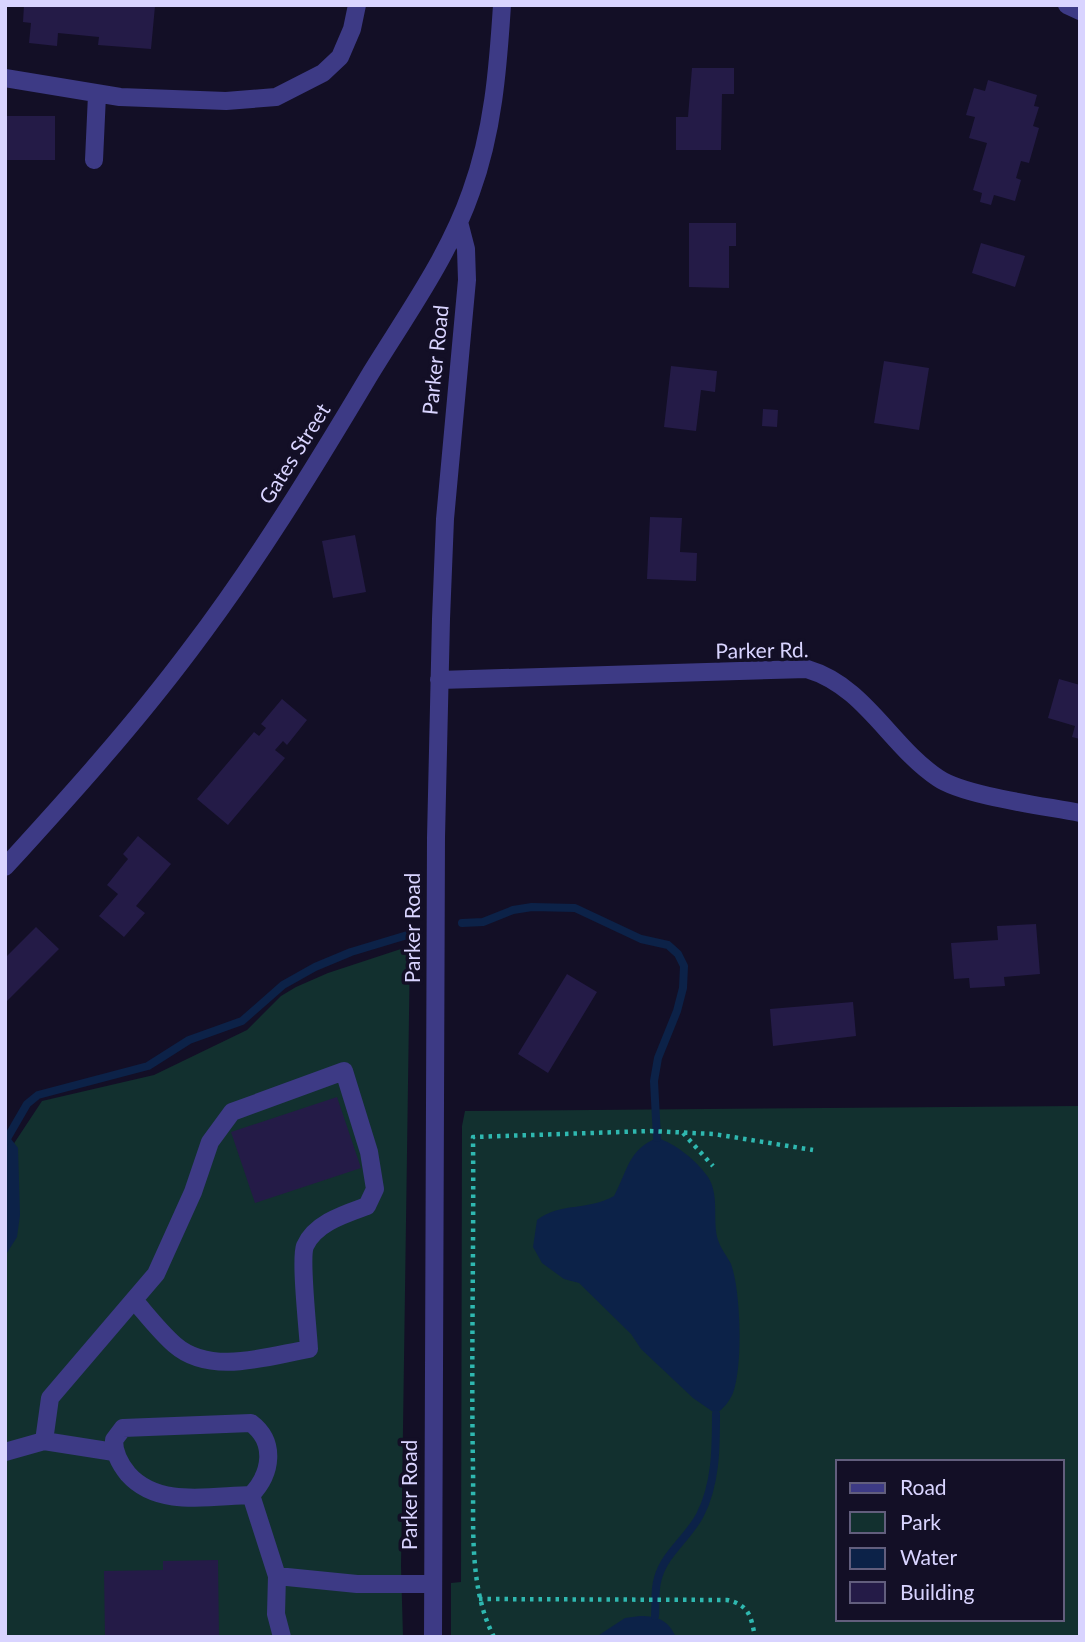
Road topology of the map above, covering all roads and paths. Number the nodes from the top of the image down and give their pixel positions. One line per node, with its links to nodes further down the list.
1 (357, 5): 6 (street)
2 (502, 5): 8 (street, Gates Street)
3 (1067, 5): 4 (street)
4 (1080, 11)
5 (5, 78): 6 (street)
6 (97, 95): 7 (street)
7 (94, 160)
8 (459, 222): 9 (street, Parker Road); 11 (street, Gates Street)
9 (439, 680): 10 (street, Parker Rd.); 21 (street, Parker Road)
10 (1080, 813)
11 (5, 867)
12 (682, 1132): 13 (path); 14 (path); 22 (path)
13 (813, 1150)
14 (713, 1166)
15 (134, 1300): 15 (street); 16 (street)
16 (44, 1441): 17 (street); 18 (street)
17 (5, 1452)
18 (114, 1452): 19 (street); 19 (street)
19 (251, 1495): 20 (street)
20 (277, 1576): 21 (street); 23 (street)
21 (433, 1584): 24 (street, Parker Road)
22 (479, 1598): 25 (path); 26 (path)
23 (282, 1637)
24 (433, 1637)
25 (494, 1637)
26 (755, 1637)

